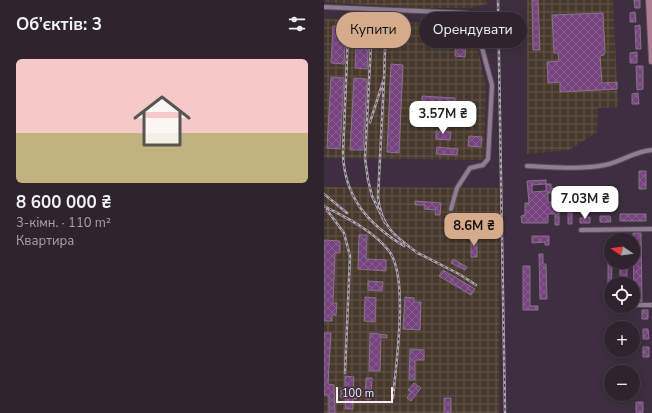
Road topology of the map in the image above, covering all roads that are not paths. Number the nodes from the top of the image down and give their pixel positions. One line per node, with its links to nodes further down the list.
1 (649, 0): 3 (street)
2 (324, 7): 6 (street)
3 (652, 61)
4 (652, 150): 5 (street)
5 (527, 166)
6 (451, 209)
7 (652, 229): 8 (street)
8 (581, 230)
9 (640, 305): 10 (street)
10 (652, 305)

